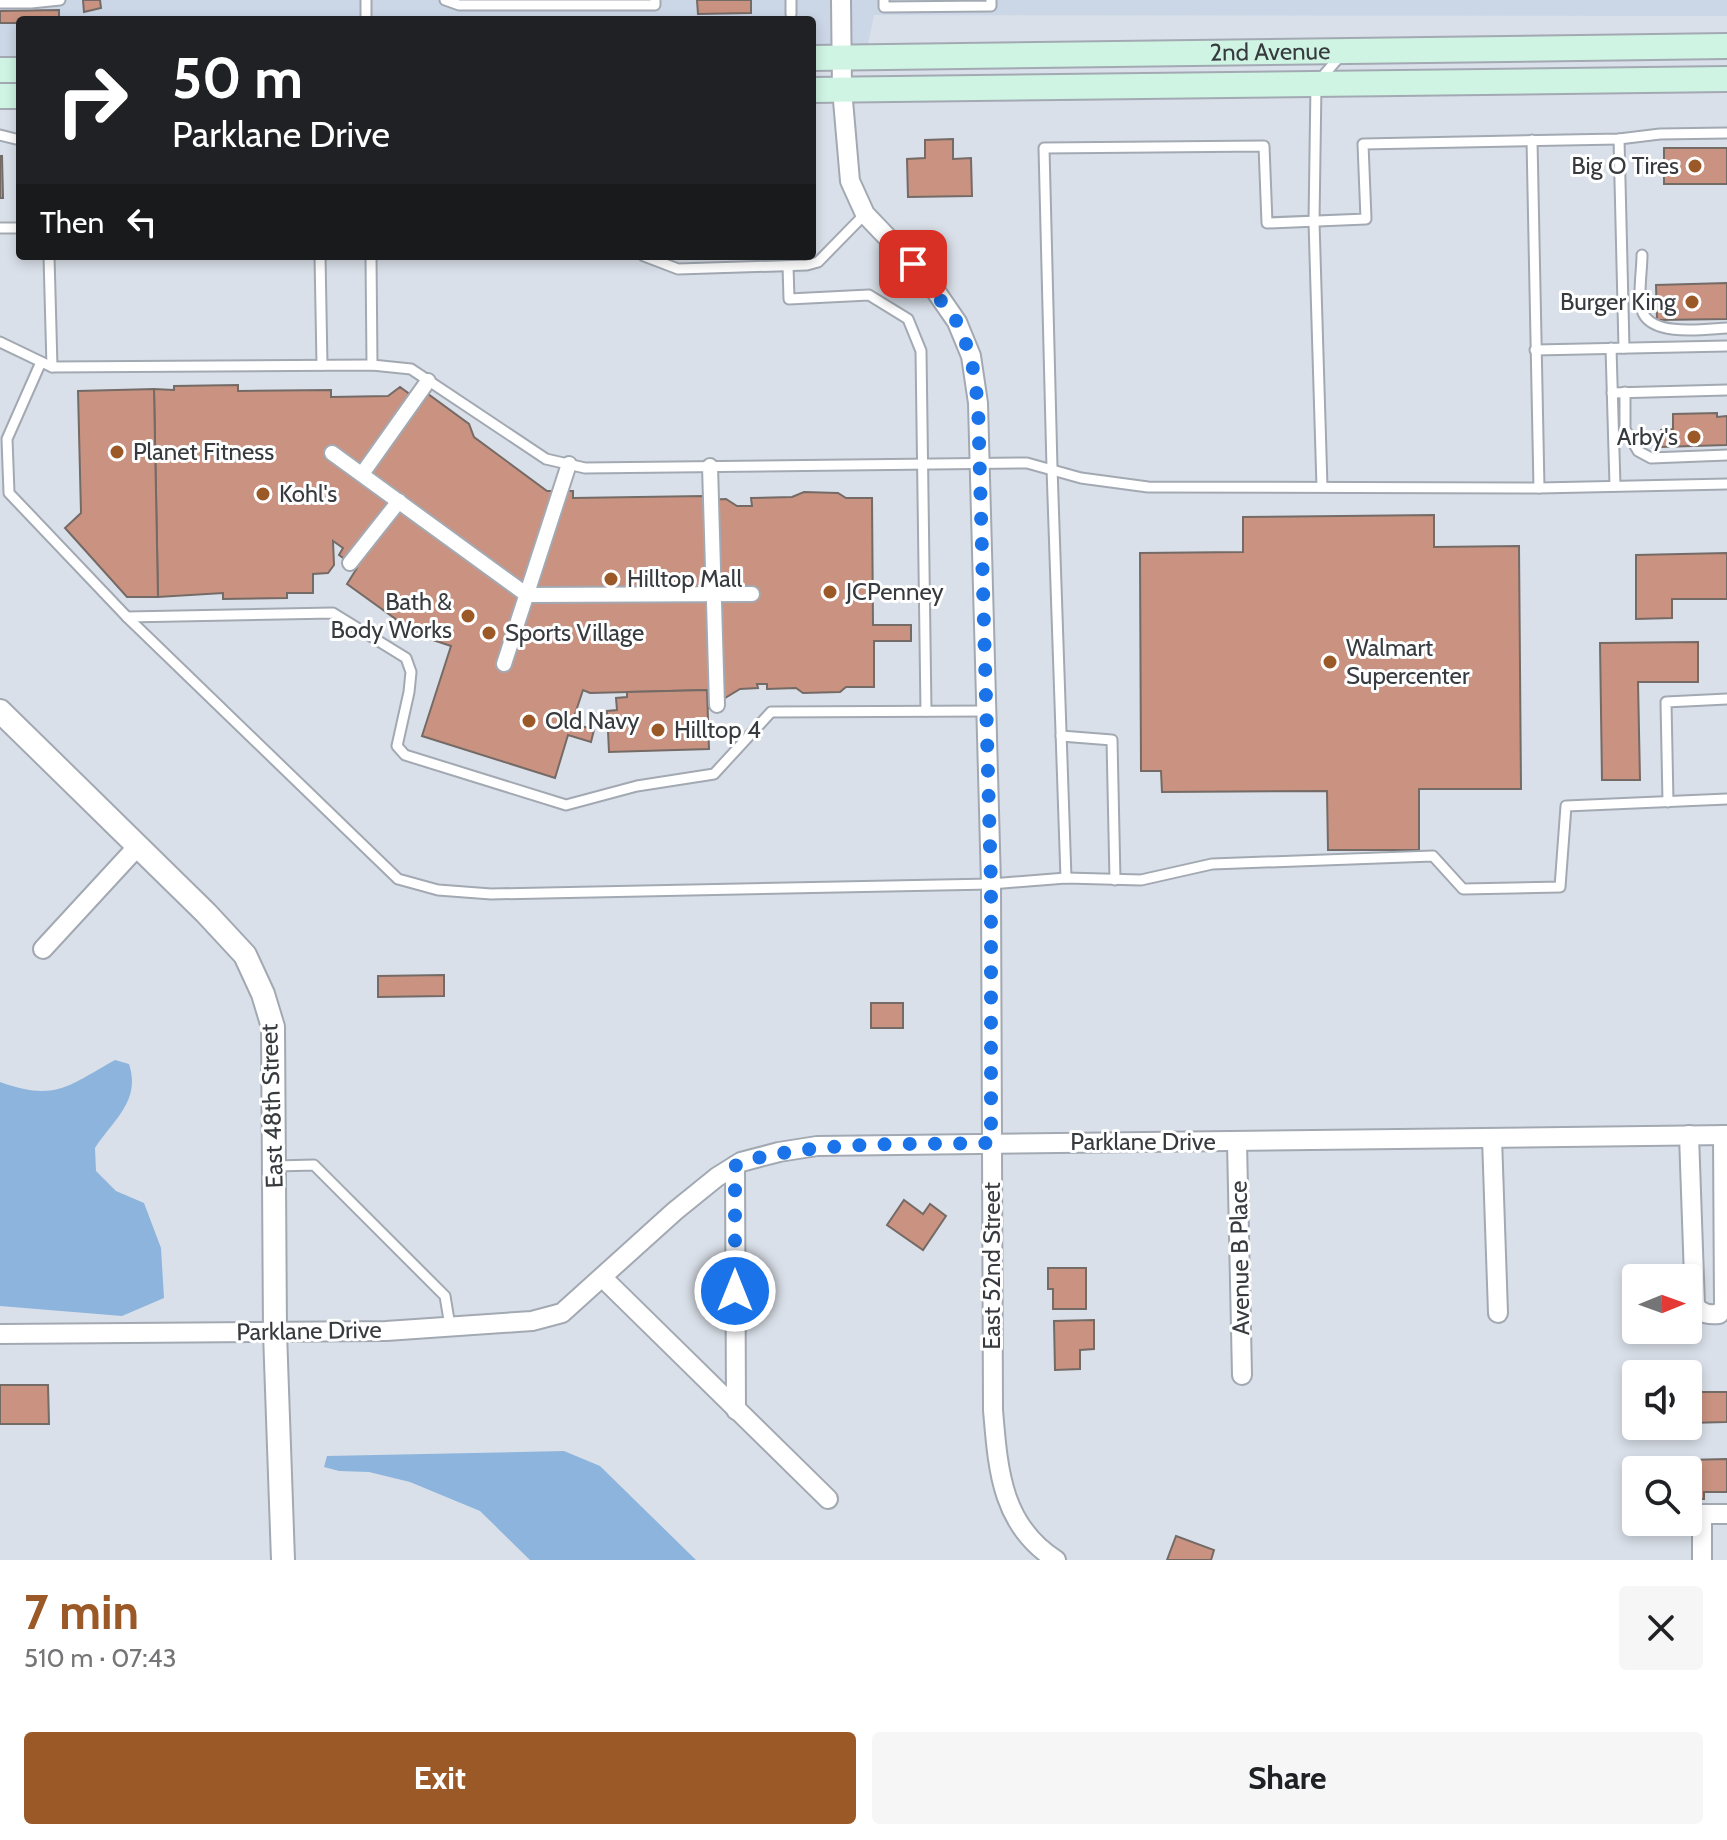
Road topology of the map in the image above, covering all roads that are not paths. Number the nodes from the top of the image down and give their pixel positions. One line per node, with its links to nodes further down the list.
1 (60, 0): 10 (lane)
2 (445, 0): 8 (lane)
3 (655, 0): 9 (lane)
4 (791, 0): 11 (lane)
5 (841, 0): 15 (street)
6 (884, 0): 7 (lane)
7 (991, 0)
8 (530, 2): 9 (lane)
9 (575, 2)
10 (0, 3)
11 (791, 14)
12 (1727, 46): 13 (main road, 2nd Avenue)
13 (1344, 51): 15 (main road, 2nd Avenue); 17 (lane)
14 (816, 58): 15 (main road, 2nd Avenue)
15 (841, 58): 18 (street)
16 (1727, 79): 17 (main road, 2nd Avenue)
17 (1316, 84): 18 (main road, 2nd Avenue); 24 (lane)
18 (842, 89): 19 (main road, 2nd Avenue); 23 (street)
19 (816, 90)
20 (1727, 133): 21 (lane)
21 (1619, 139): 22 (lane); 37 (lane)
22 (1532, 140): 24 (lane); 38 (lane)
23 (865, 214): 31 (lane); 51 (street, East 52nd Street)
24 (1314, 222): 53 (lane); 57 (lane)
25 (1642, 255): 33 (lane)
26 (49, 260): 42 (lane)
27 (320, 260): 40 (lane)
28 (371, 260): 41 (lane)
29 (654, 260): 32 (lane)
30 (734, 260): 32 (lane)
31 (788, 266): 32 (lane); 50 (lane)
32 (734, 268)
33 (1727, 328)
34 (0, 342): 39 (lane)
35 (1727, 346): 37 (lane)
36 (1611, 348): 37 (lane); 38 (lane); 46 (lane)
37 (1624, 348)
38 (1535, 350): 58 (lane)
39 (41, 362): 42 (lane); 64 (lane)
40 (322, 365): 41 (lane); 42 (lane)
41 (372, 365): 43 (lane)
42 (52, 367)
43 (428, 381): 49 (lane); 54 (street)
44 (1727, 390): 45 (lane)
45 (1625, 392): 46 (lane); 48 (lane)
46 (1612, 393): 56 (lane)
47 (332, 453): 54 (street)
48 (1727, 455)
49 (569, 464): 52 (lane); 63 (street)
50 (924, 464): 51 (lane); 52 (lane); 69 (lane)
51 (980, 464): 53 (lane); 70 (street, East 52nd Street)
52 (710, 466): 61 (street)
53 (1052, 468): 57 (lane); 71 (lane)
54 (362, 474): 59 (street)
55 (1727, 484): 56 (lane)
56 (1615, 486): 58 (lane)
57 (1322, 487): 58 (lane)
58 (1539, 488)
59 (399, 501): 60 (street); 63 (street)
60 (350, 563)
61 (712, 594): 62 (street); 63 (street); 67 (street)
62 (752, 594)
63 (527, 595): 65 (street)
64 (127, 617): 69 (lane); 77 (lane)
65 (504, 664)
66 (1727, 699): 73 (lane)
67 (717, 705)
68 (0, 711): 74 (street, East 48th Street)
69 (926, 711): 70 (lane)
70 (987, 711): 77 (street, East 52nd Street)
71 (1061, 736): 75 (lane); 76 (lane)
72 (1727, 799): 73 (lane)
73 (1668, 802): 76 (lane)
74 (137, 847): 78 (street); 84 (street, East 48th Street)
75 (1066, 878): 76 (lane); 77 (lane)
76 (1115, 880)
77 (991, 884): 83 (street, East 52nd Street)
78 (43, 949)
79 (1689, 1135): 80 (street, Parklane Drive); 80 (street); 81 (street, Parklane Drive)
80 (1725, 1135)
81 (1492, 1138): 82 (street, Parklane Drive); 87 (street)
82 (1237, 1142): 83 (street, Parklane Drive); 91 (street, Avenue B Place)
83 (991, 1143): 85 (street, Parklane Drive); 96 (street, East 52nd Street)
84 (276, 1166): 88 (lane); 89 (street, East 48th Street)
85 (735, 1166): 86 (street, Parklane Drive); 92 (street)
86 (603, 1278): 88 (street, Parklane Drive); 92 (street)
87 (1498, 1313)
88 (450, 1326): 89 (street, Parklane Drive)
89 (275, 1333): 90 (street, Parklane Drive); 95 (street, East 48th Street)
90 (0, 1334)
91 (1242, 1375)
92 (736, 1410): 93 (street)
93 (828, 1499)
94 (1727, 1514): 97 (street)
95 (283, 1560)
96 (1056, 1560)
97 (1702, 1560)

